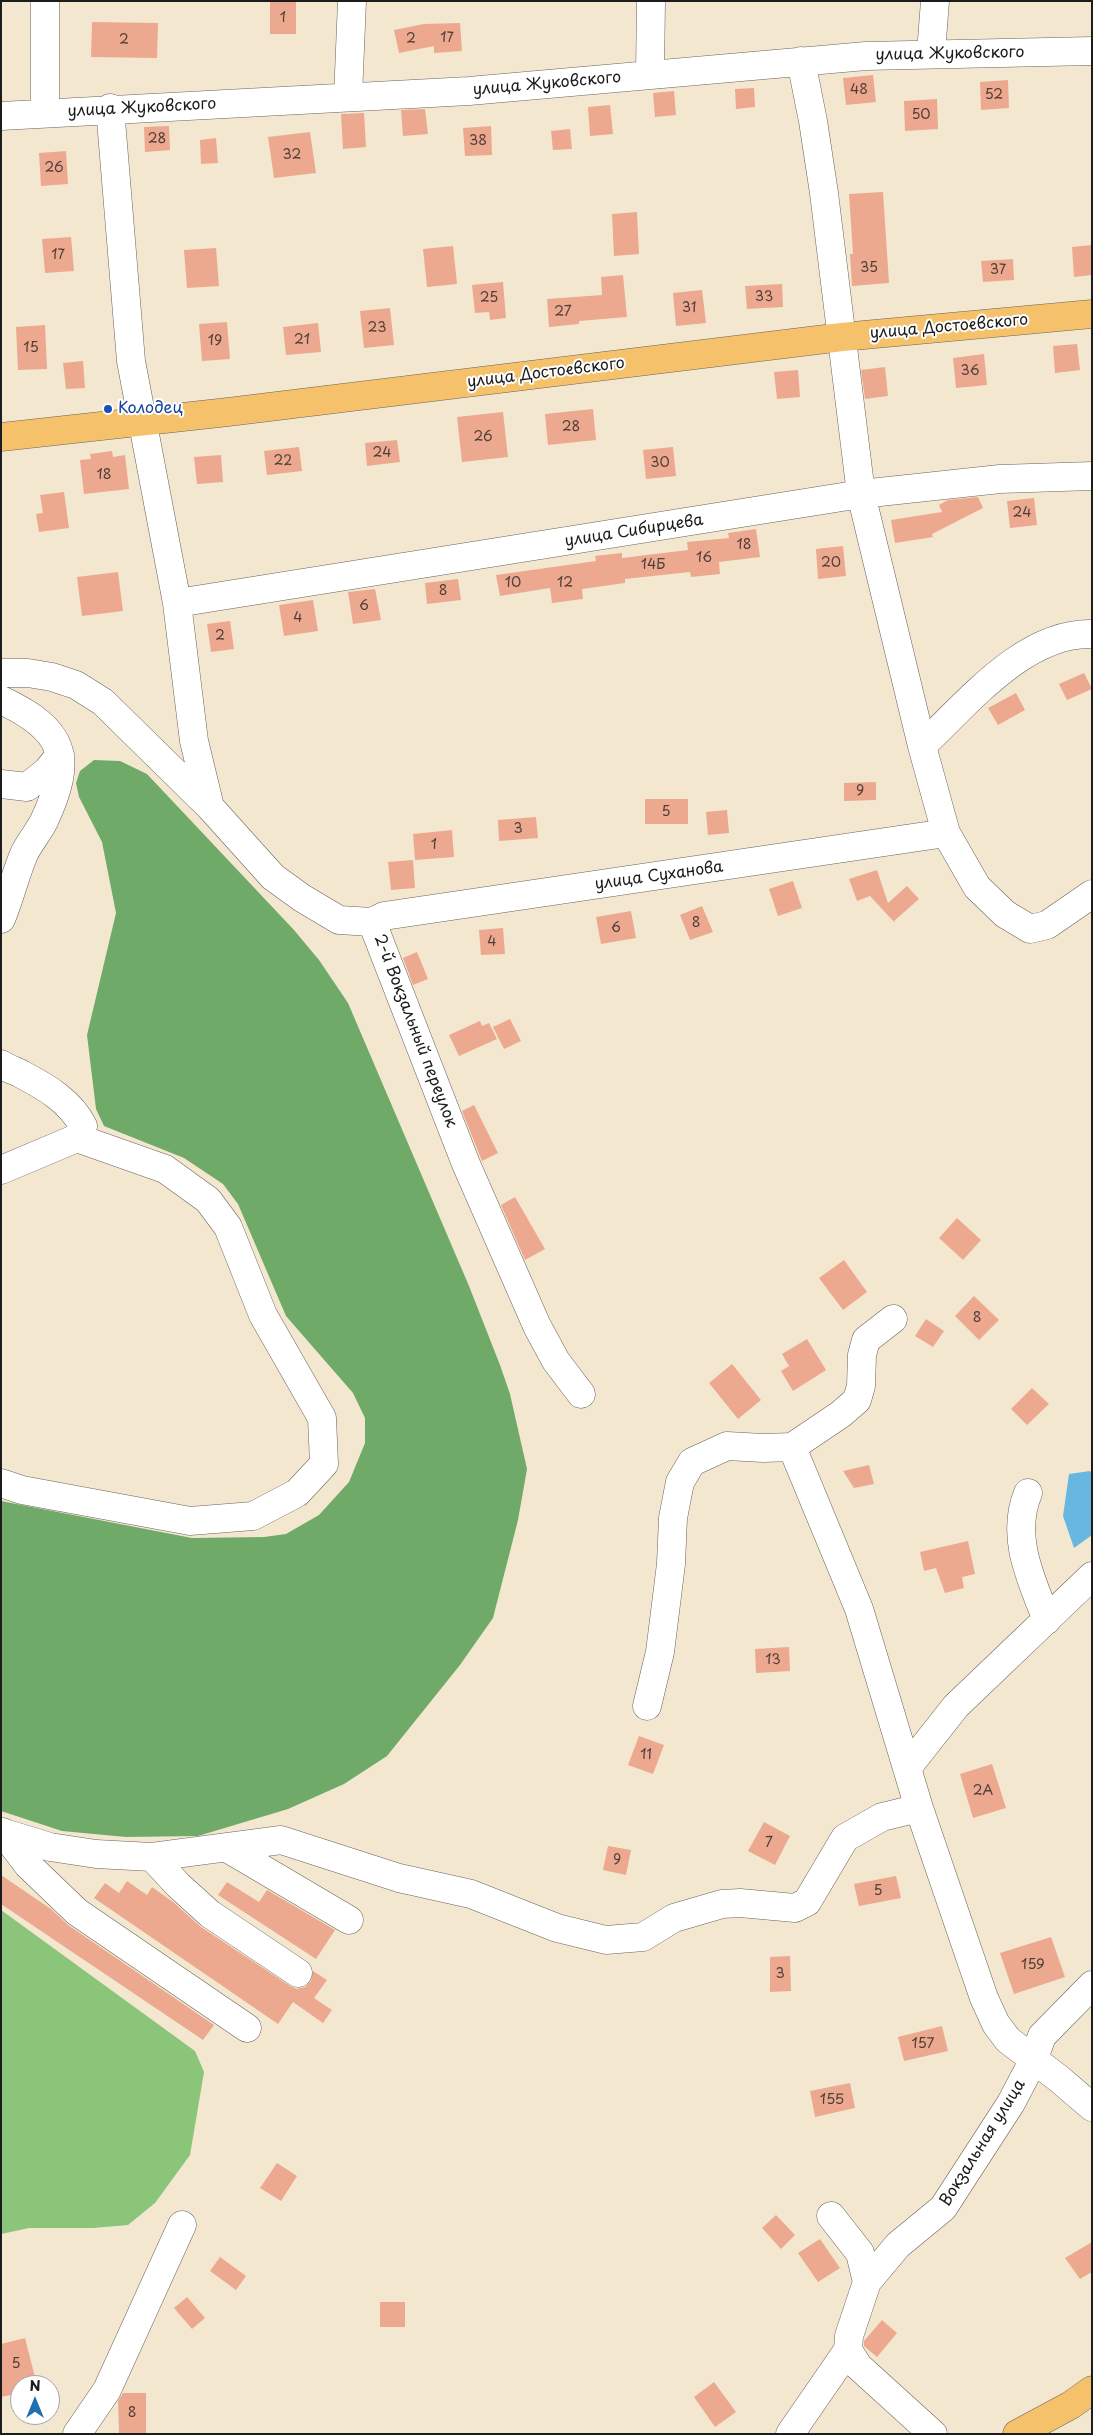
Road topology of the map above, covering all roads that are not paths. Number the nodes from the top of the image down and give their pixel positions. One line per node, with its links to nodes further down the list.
1 (45, 1): 11 (street)
2 (352, 1): 9 (street)
3 (651, 1): 8 (street)
4 (935, 1): 6 (street)
5 (1092, 51): 6 (street, улица Жуковского)
6 (931, 54): 7 (street, улица Жуковского)
7 (801, 61): 8 (street, улица Жуковского); 14 (street)
8 (650, 74): 9 (street, улица Жуковского)
9 (348, 97): 10 (street, улица Жуковского)
10 (110, 108): 11 (street, улица Жуковского); 15 (street)
11 (45, 113): 12 (street, улица Жуковского)
12 (1, 116)
13 (1092, 314): 14 (main road, улица Достоевского)
14 (842, 337): 15 (main road, улица Достоевского); 18 (street)
15 (141, 421): 16 (main road, улица Достоевского); 19 (street)
16 (1, 437)
17 (1092, 476): 18 (street, улица Сибирцева)
18 (860, 494): 19 (street, улица Сибирцева); 23 (street)
19 (177, 603): 26 (street)
20 (1092, 634): 23 (street)
21 (1, 673): 26 (street, 2-й Вокзальный переулок)
22 (1, 700): 24 (street)
23 (922, 746): 27 (street)
24 (60, 755): 25 (street); 29 (street)
25 (1, 784)
26 (210, 807): 30 (street, 2-й Вокзальный переулок)
27 (946, 833): 28 (street); 30 (street, улица Суханова)
28 (1092, 894)
29 (1, 919)
30 (372, 922): 35 (street, 2-й Вокзальный переулок)
31 (1, 1064): 32 (street)
32 (77, 1138): 33 (street); 37 (street)
33 (1, 1170)
34 (893, 1319): 36 (street)
35 (581, 1394)
36 (792, 1447): 41 (street); 42 (street)
37 (1, 1483)
38 (1028, 1493): 40 (street)
39 (1092, 1576): 40 (street)
40 (1048, 1620): 42 (street)
41 (647, 1706)
42 (907, 1768): 43 (street)
43 (919, 1808): 45 (street); 51 (street)
44 (2, 1832): 46 (street); 50 (street)
45 (227, 1848): 46 (street); 47 (street)
46 (152, 1857): 48 (street)
47 (349, 1920)
48 (298, 1973)
49 (1092, 1986): 51 (street, Вокзальная улица)
50 (247, 2028)
51 (1033, 2061): 52 (street); 55 (street, Вокзальная улица)
52 (1092, 2108)
53 (831, 2216): 55 (street)
54 (182, 2225): 59 (street)
55 (867, 2282): 56 (street, Вокзальная улица)
56 (848, 2350): 60 (street); 61 (street)
57 (1092, 2390): 58 (main road)
58 (1031, 2430)
59 (77, 2434)
60 (790, 2434)
61 (933, 2434)

